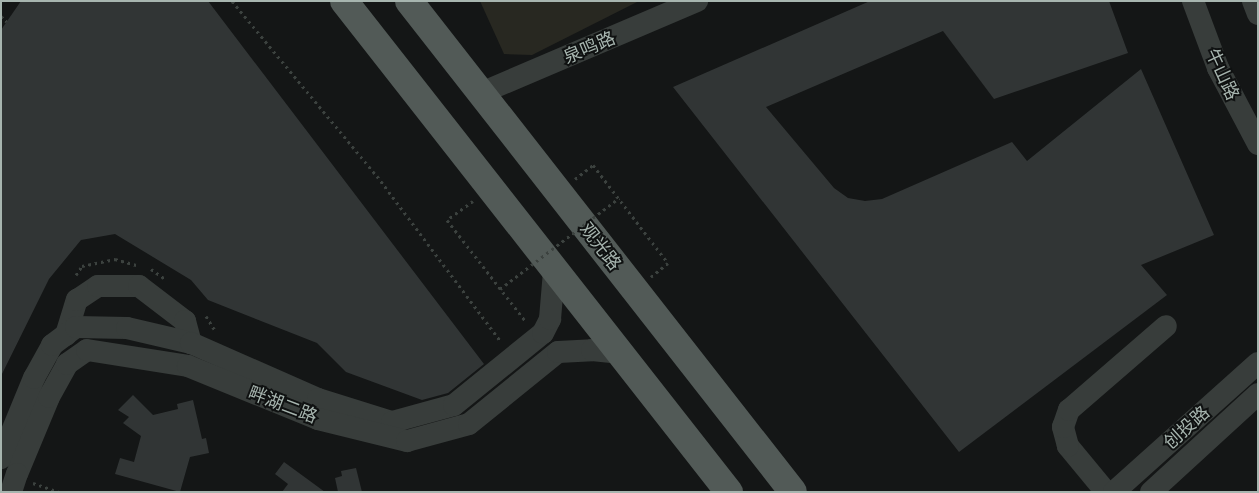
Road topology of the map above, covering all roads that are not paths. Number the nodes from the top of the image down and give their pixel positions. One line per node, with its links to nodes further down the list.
1 (344, 1): 9 (main road)
2 (409, 1): 7 (main road, 观光路)
3 (697, 1): 7 (street, 泉鸣路)
4 (1194, 1): 8 (street, 牛山路)
5 (1253, 1): 6 (street)
6 (1258, 14)
7 (481, 93): 19 (main road, 观光路)
8 (1258, 144)
9 (554, 271): 12 (street, 畔湖二路); 13 (main road)
10 (1166, 326): 20 (street)
11 (66, 335): 12 (street, 畔湖二路); 12 (street); 16 (street, 畔湖二路)
12 (191, 343)
13 (619, 353): 17 (street, 畔湖二路); 18 (main road)
14 (1258, 363): 21 (street, 创投路)
15 (1258, 394): 22 (street, 创投路)
16 (1, 458)
17 (14, 483)
18 (729, 492)
19 (793, 492)
20 (1106, 492)
21 (1114, 492)
22 (1151, 492)

